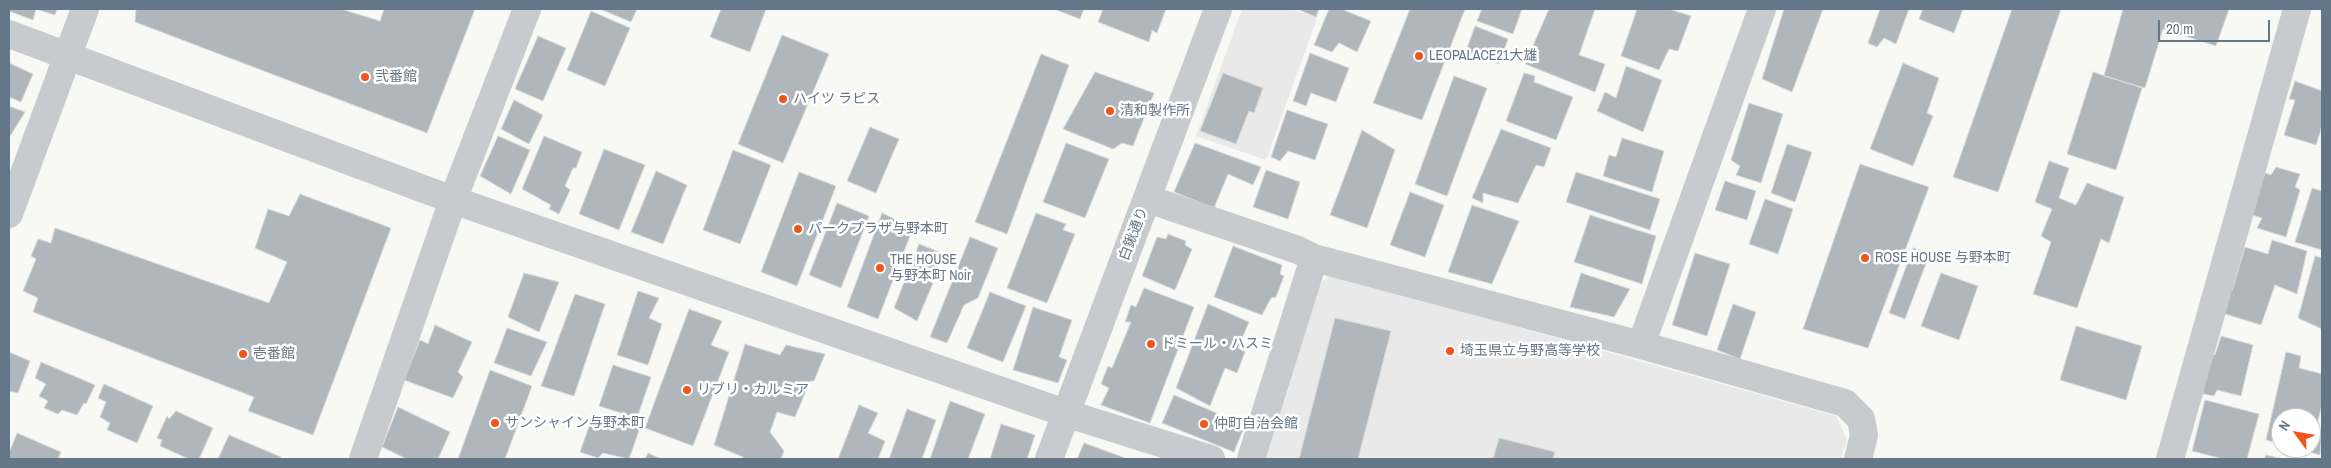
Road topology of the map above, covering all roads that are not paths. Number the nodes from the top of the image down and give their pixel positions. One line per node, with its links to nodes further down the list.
1 (85, 9): 7 (street)
2 (527, 9): 9 (street)
3 (1218, 9): 8 (street, 白鍬通り)
4 (1762, 9): 12 (street)
5 (2297, 9): 19 (street)
6 (9, 34): 7 (street)
7 (68, 55): 9 (street); 10 (street)
8 (1148, 198): 11 (street); 13 (street, 白鍬通り)
9 (453, 200): 13 (street); 14 (street)
10 (9, 214)
11 (1314, 258): 12 (street); 17 (street)
12 (1641, 345): 18 (street)
13 (1065, 413): 15 (street, 白鍬通り); 16 (street)
14 (363, 459)
15 (1049, 459)
16 (1212, 459)
17 (1251, 459)
18 (1858, 459)
19 (2170, 459)

